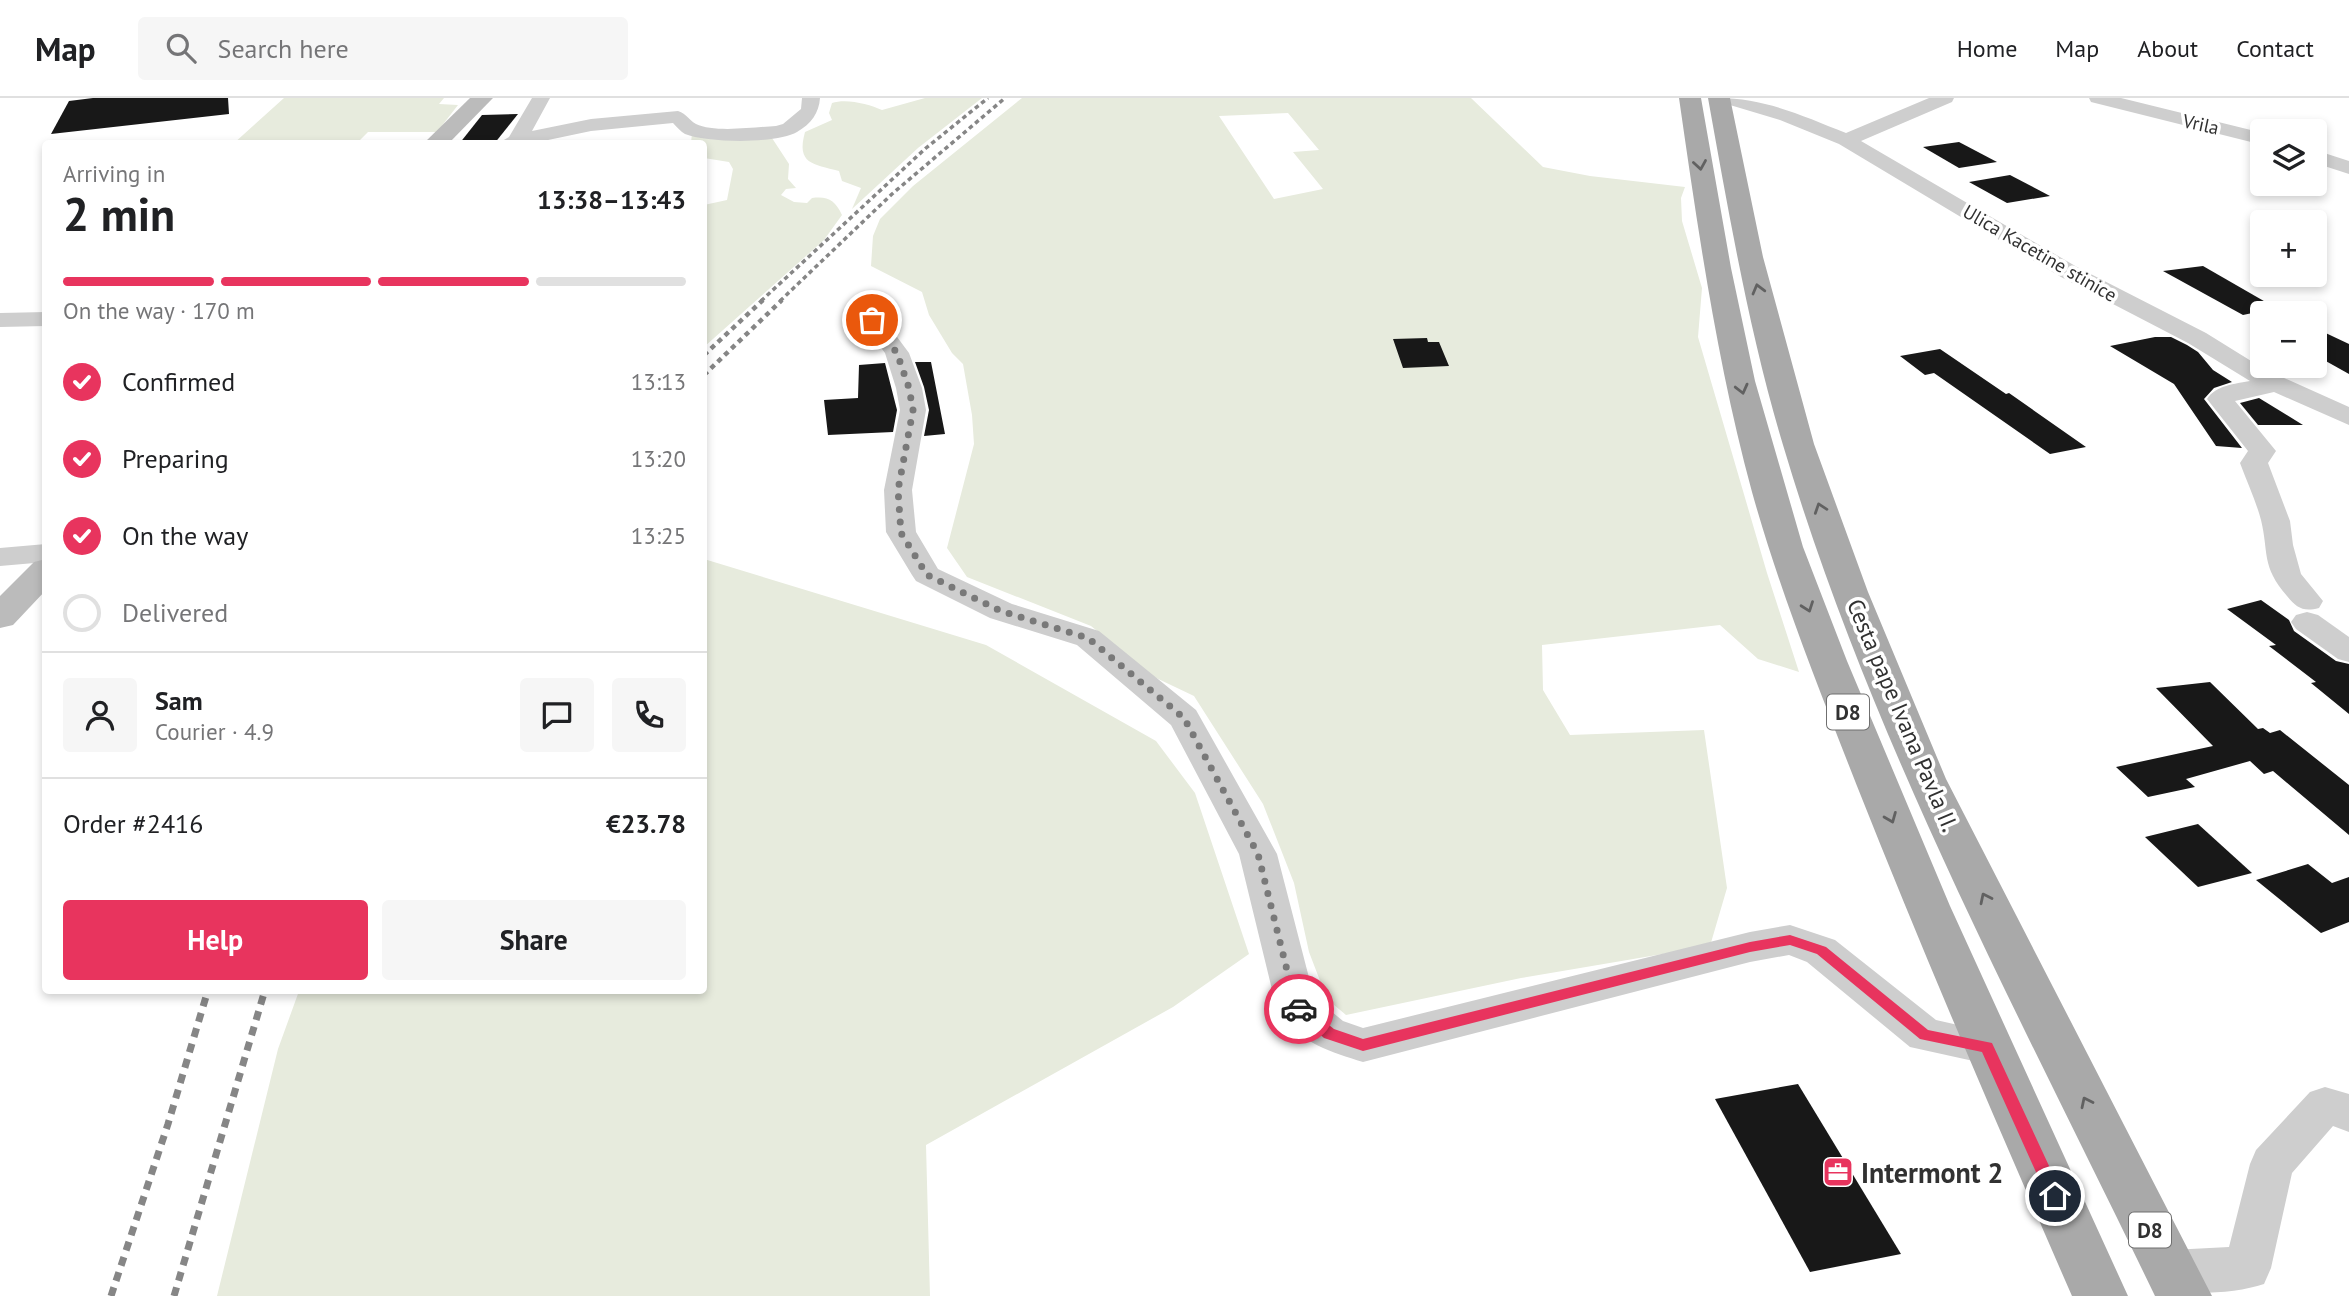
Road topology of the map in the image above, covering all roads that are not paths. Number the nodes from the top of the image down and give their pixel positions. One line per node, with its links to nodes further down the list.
1 (482, 98): 8 (main road)
2 (541, 98): 9 (street)
3 (811, 98): 10 (street)
4 (1945, 98): 11 (street)
5 (2098, 98): 7 (street, Vrila)
6 (1714, 101): 11 (street, Ulica Kacetine stinice); 24 (main road, Cesta pape Ivana Pavla II. / D8, one-way to 24); 26 (main road, Cesta pape Ivana Pavla II. / D8, one-way to 6)
7 (2250, 136)
8 (438, 140)
9 (514, 140)
10 (521, 140)
11 (1846, 141): 17 (street, Ulica Kacetine stinice)
12 (2327, 160): 13 (street)
13 (2349, 168)
14 (860, 303): 24 (street)
15 (42, 319): 16 (street)
16 (0, 320)
17 (2277, 384): 18 (street, Ulica Kacetine stinice); 23 (street)
18 (2349, 417)
19 (42, 553): 20 (street)
20 (0, 557)
21 (42, 573): 22 (main road)
22 (0, 617)
23 (2349, 652)
24 (1987, 1047): 27 (main road, Cesta pape Ivana Pavla II. / D8)
25 (2337, 1109): 26 (street)
26 (2177, 1284)
27 (2100, 1296)

